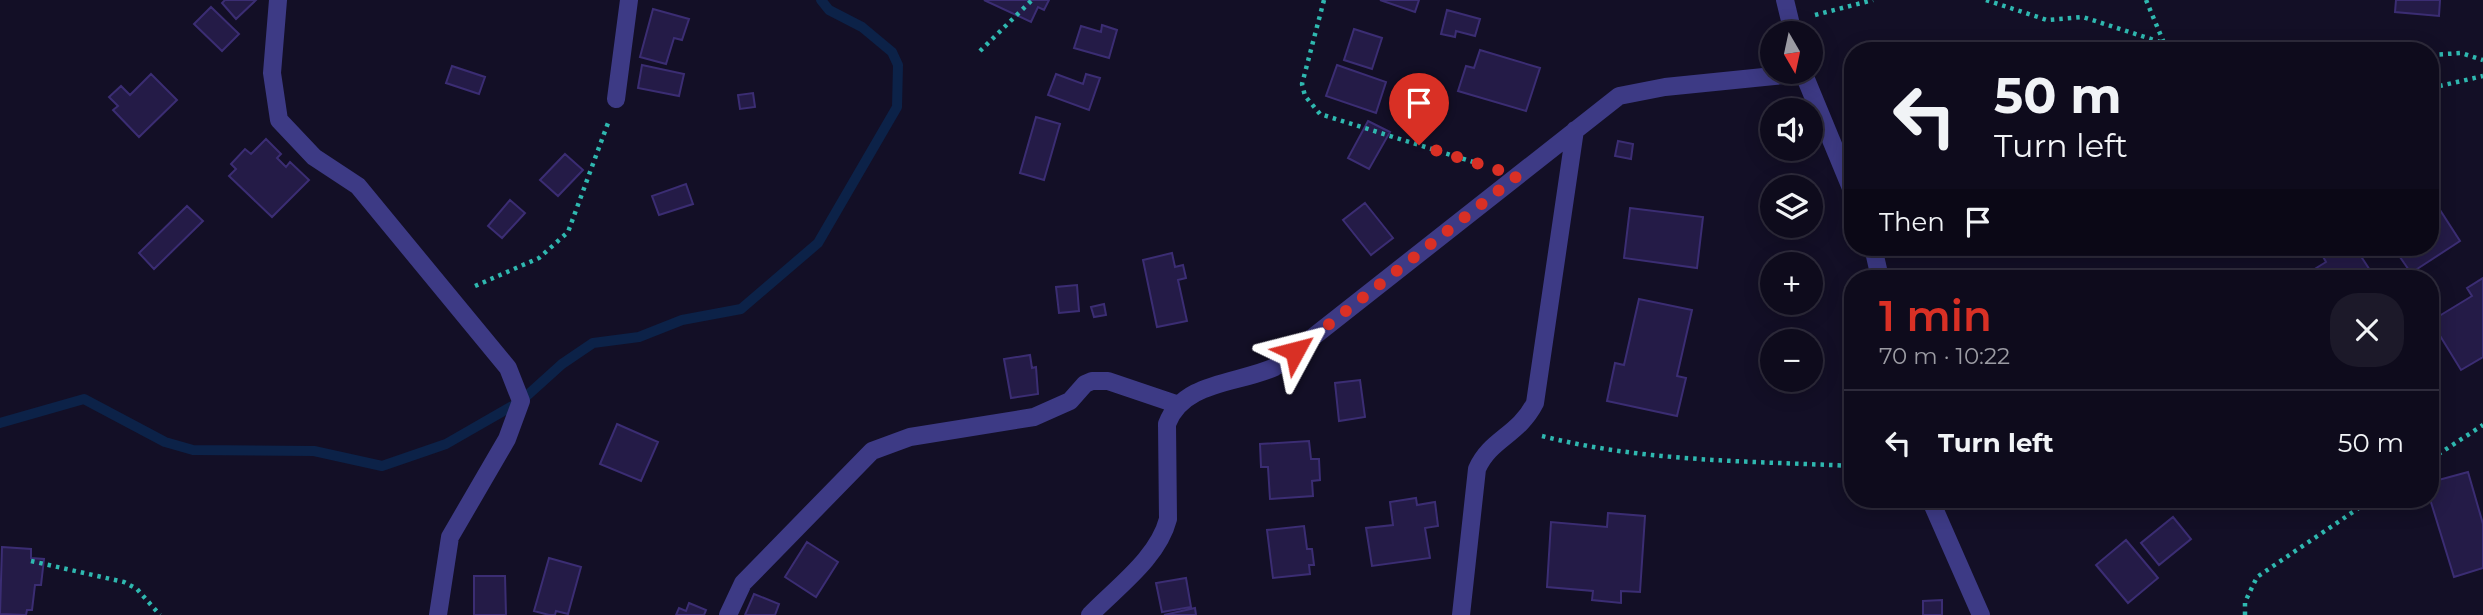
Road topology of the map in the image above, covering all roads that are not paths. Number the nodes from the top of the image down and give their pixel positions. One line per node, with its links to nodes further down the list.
1 (278, 0): 12 (street)
2 (629, 0): 7 (street)
3 (1785, 0): 4 (street)
4 (1790, 21)
5 (1760, 77): 8 (street)
6 (1808, 84): 9 (street)
7 (616, 99)
8 (1575, 130): 10 (street); 15 (street)
9 (1844, 171)
10 (1176, 404): 13 (street); 14 (street)
11 (1934, 508): 16 (street)
12 (439, 615)
13 (728, 615)
14 (1090, 615)
15 (1461, 615)
16 (1981, 615)

